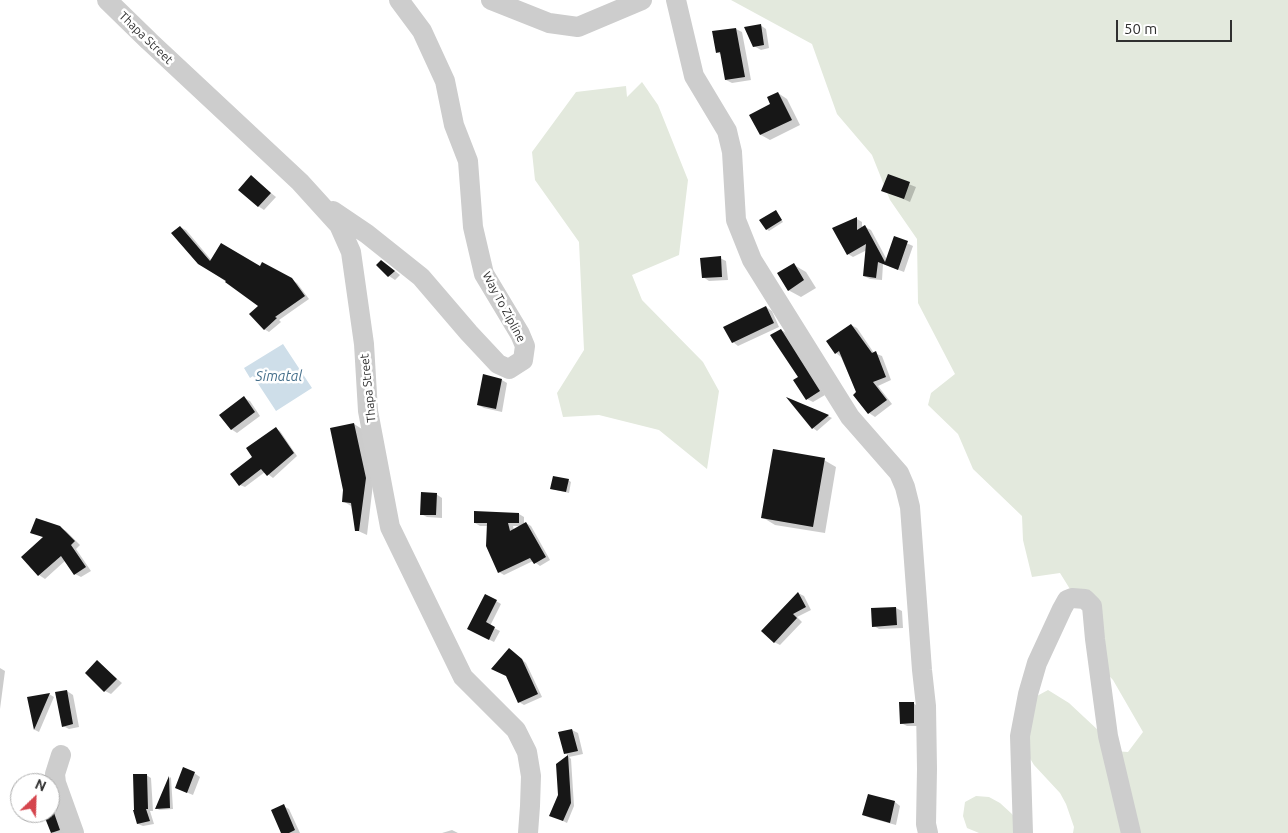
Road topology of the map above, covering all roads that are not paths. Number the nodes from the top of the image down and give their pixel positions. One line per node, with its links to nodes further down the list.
1 (108, 0): 6 (street, Thapa Street)
2 (399, 0): 6 (street, Way To Zipline)
3 (491, 0): 4 (street)
4 (642, 0)
5 (676, 0): 10 (street)
6 (318, 202): 9 (street, Thapa Street)
7 (61, 755): 8 (street)
8 (74, 833)
9 (528, 833)
10 (928, 833)
11 (1023, 833): 12 (street)
12 (1131, 833)

